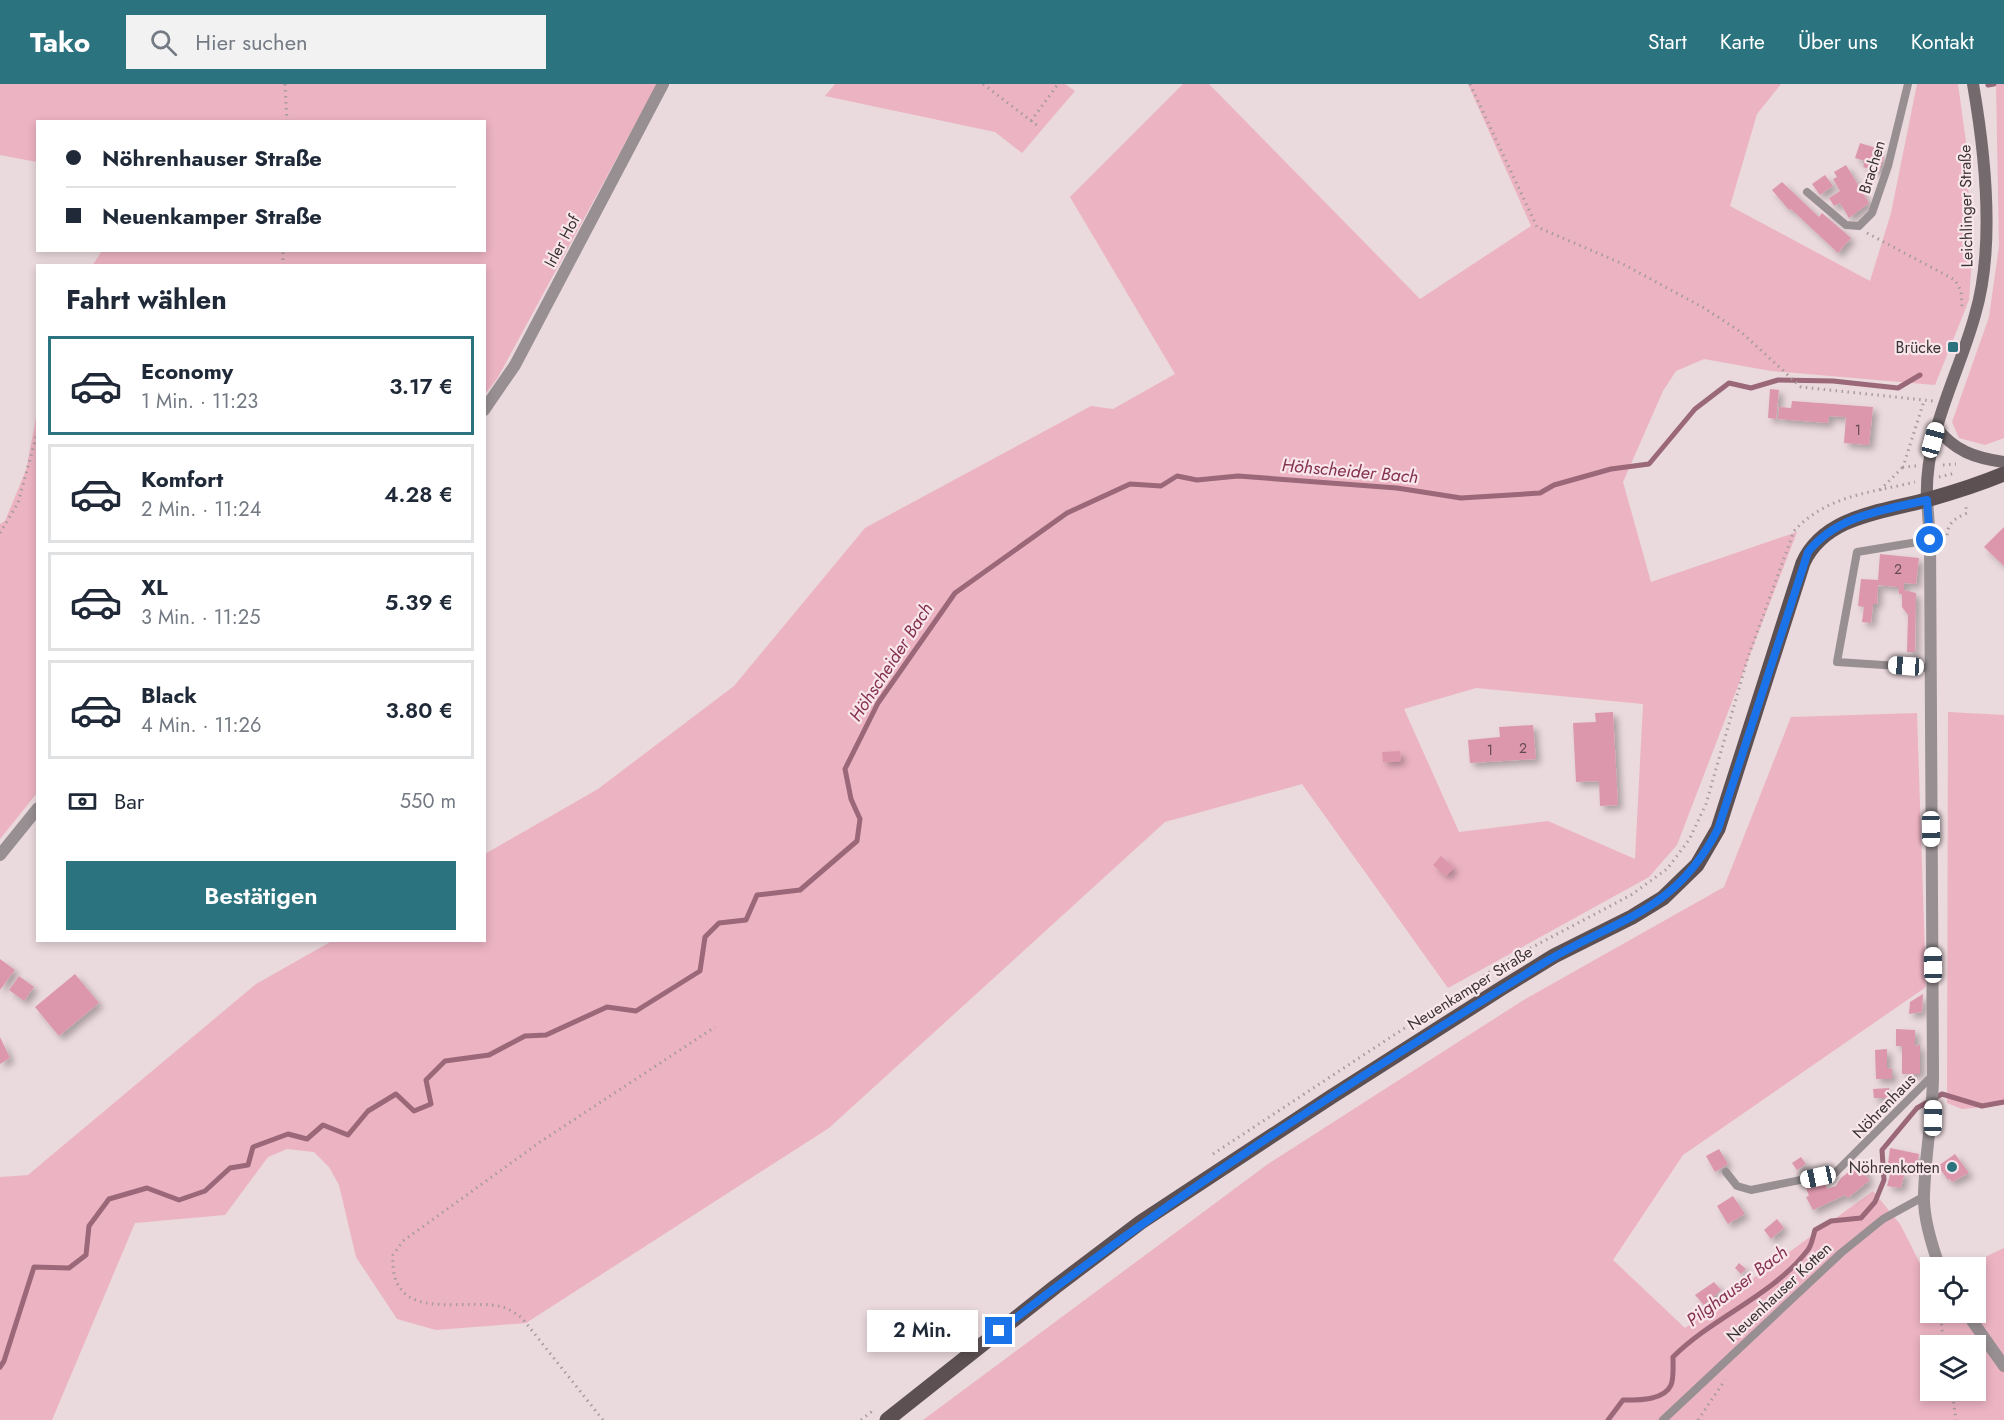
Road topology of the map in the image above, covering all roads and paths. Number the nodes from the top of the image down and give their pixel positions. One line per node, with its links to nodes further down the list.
1 (285, 84): 8 (path)
2 (663, 84): 15 (street, Irler Hof)
3 (983, 84): 9 (path)
4 (1058, 84): 9 (path)
5 (1470, 84): 14 (path)
6 (1908, 84): 12 (lane, Brachen)
7 (1973, 84): 16 (main road, Leichlinger Straße)
8 (287, 120)
9 (1031, 121): 10 (path)
10 (1038, 126)
11 (1807, 192): 12 (lane)
12 (1859, 226): 13 (path)
13 (1965, 311)
14 (1923, 400)
15 (486, 407)
16 (1936, 427): 18 (main road); 21 (main road, Leichlinger Straße)
17 (36, 437): 22 (path)
18 (2004, 462)
19 (1903, 467): 29 (path)
20 (2004, 474): 21 (main road, Neuenkamper Straße)
21 (1927, 500): 23 (street); 39 (main road, Neuenkamper Straße)
22 (0, 533)
23 (1930, 540): 24 (street); 24 (lane)
24 (1930, 668): 28 (street)
25 (36, 810): 26 (street)
26 (0, 855)
27 (715, 1027): 37 (path)
28 (1934, 1075): 30 (lane, Nöhrenhaus); 31 (street)
29 (1203, 1161)
30 (1725, 1172)
31 (1923, 1197): 32 (street); 40 (lane, Neuenhauser Kotten)
32 (1937, 1257)
33 (1974, 1323): 34 (street)
34 (2004, 1366)
35 (1953, 1401): 41 (path)
36 (879, 1406): 38 (path)
37 (603, 1420)
38 (861, 1420)
39 (887, 1420)
40 (1663, 1420)
41 (1956, 1420)

